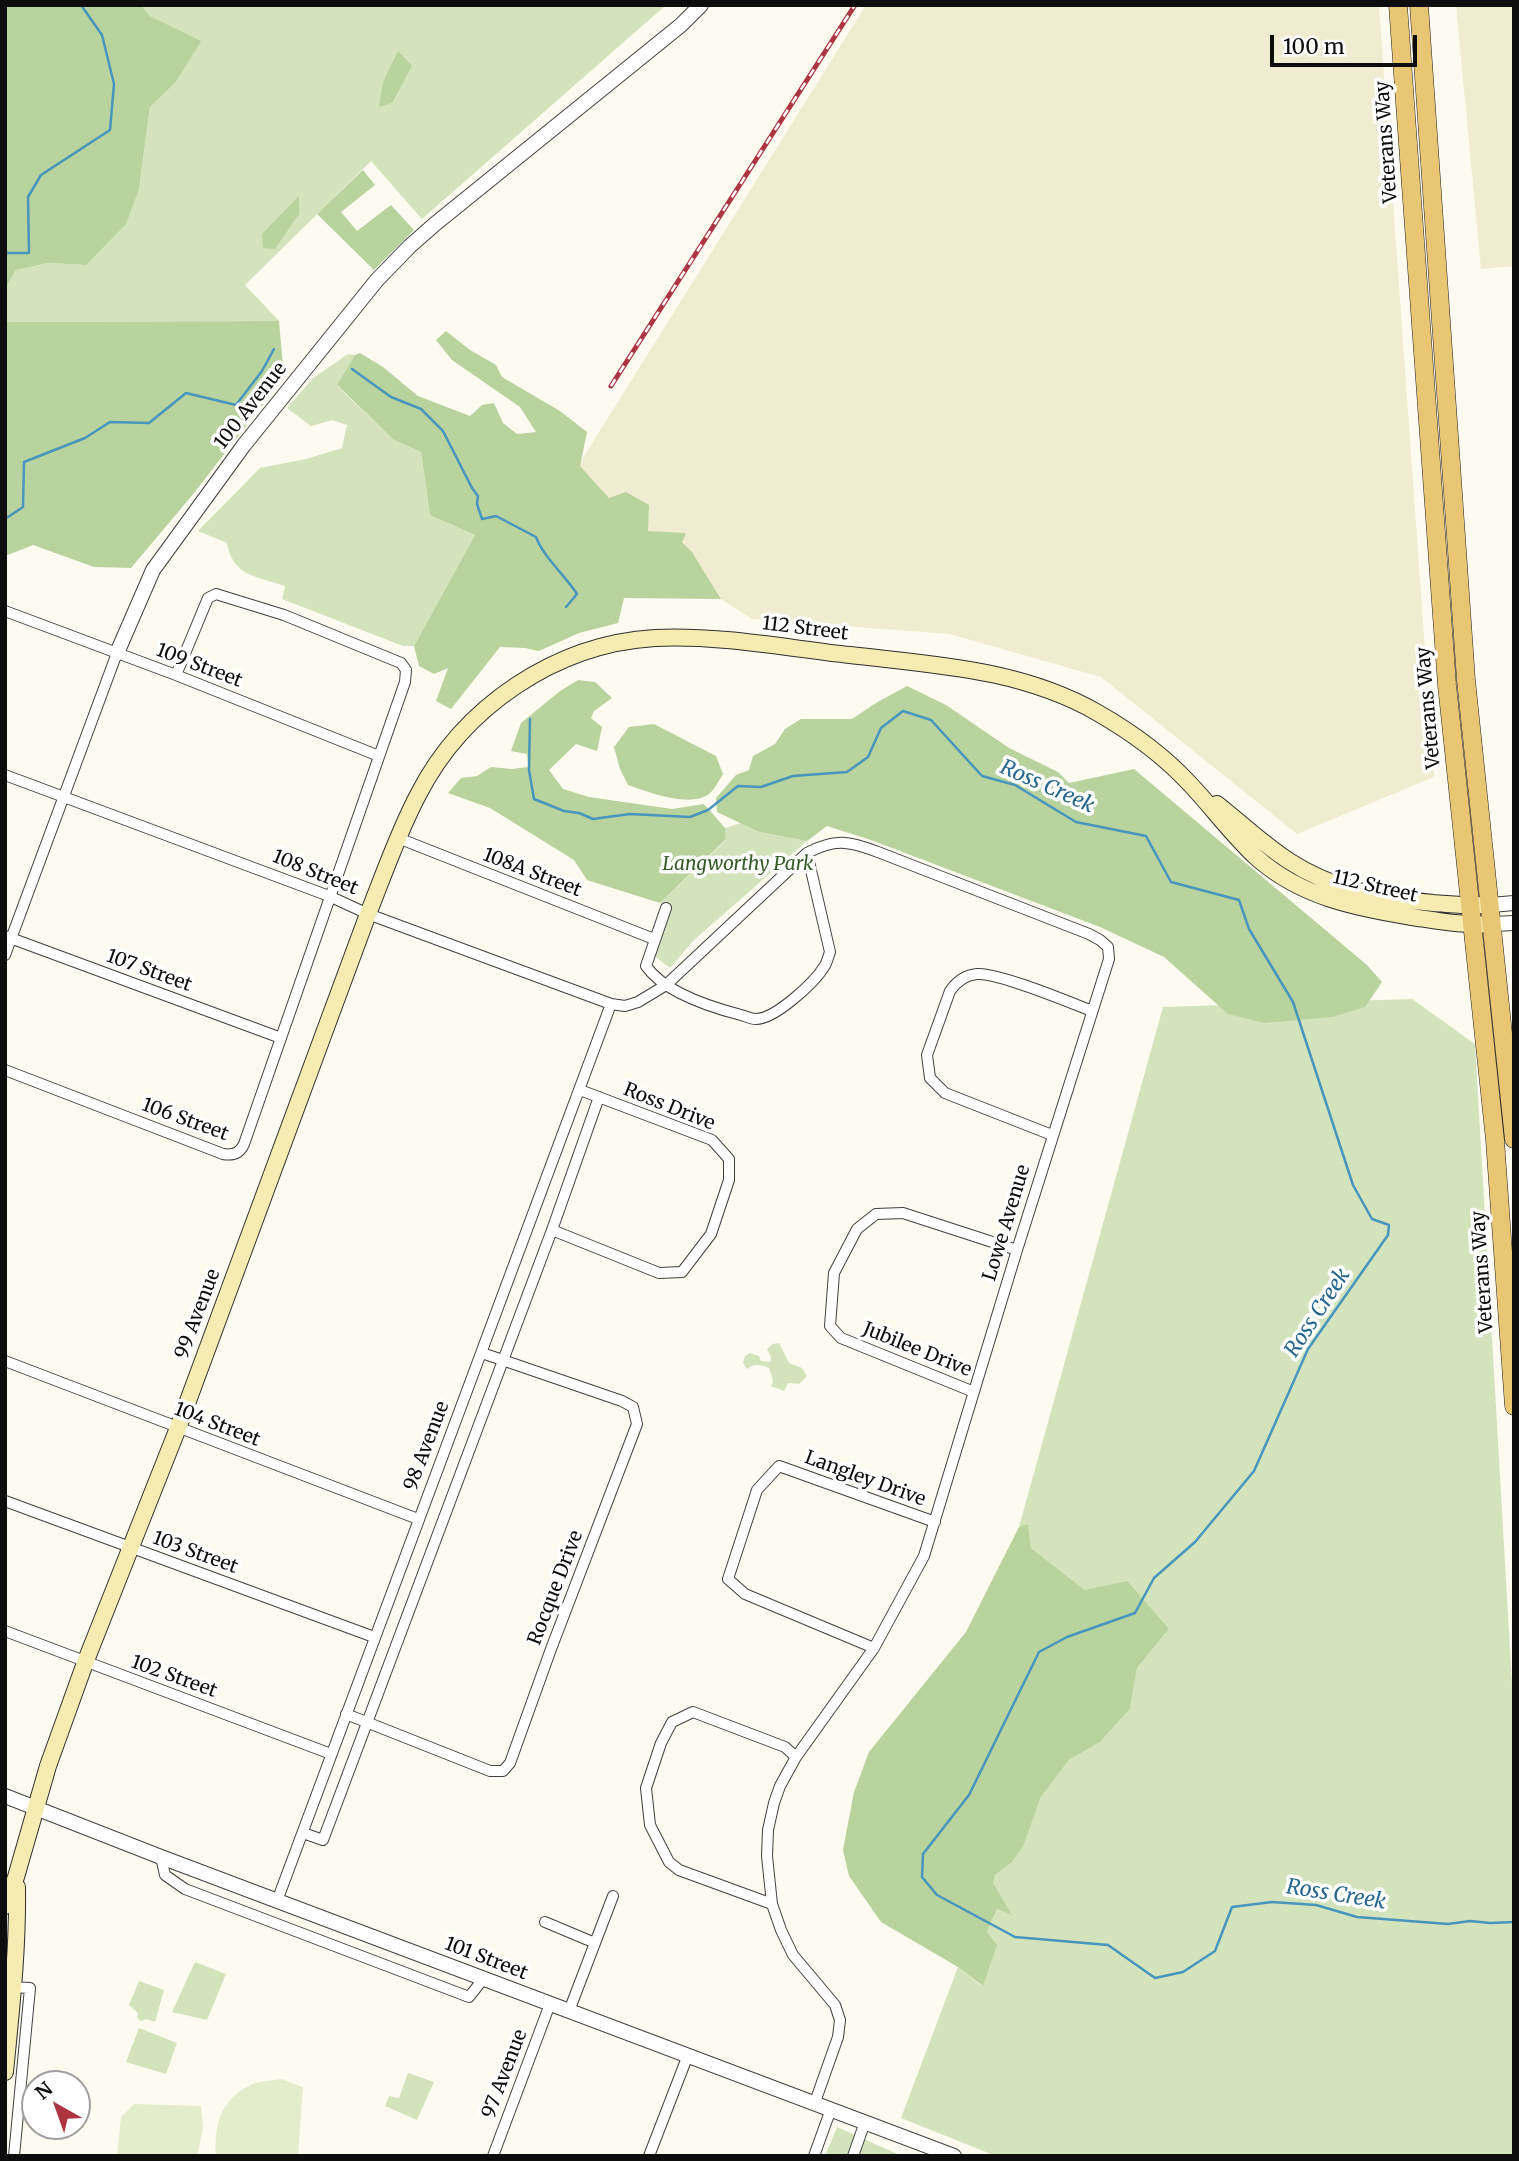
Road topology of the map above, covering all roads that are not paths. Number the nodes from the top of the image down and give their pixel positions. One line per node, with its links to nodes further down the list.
1 (701, 5): 5 (street, 100 Avenue)
2 (1398, 5): 17 (main road, Veterans Way)
3 (1419, 5): 16 (main road, Veterans Way)
4 (5, 611): 5 (street, 109 Street)
5 (117, 653): 6 (street, 109 Street); 11 (street, 100 Avenue)
6 (176, 675): 7 (street, 109 Street); 7 (street)
7 (379, 756): 14 (street)
8 (432, 771): 10 (main road, 112 Street); 12 (main road, 99 Avenue)
9 (5, 775): 11 (street, 108 Street)
10 (1188, 781): 17 (main road, 112 Street); 22 (main road, 112 Street)
11 (64, 797): 14 (street, 108 Street); 23 (street, 100 Avenue)
12 (398, 838): 19 (main road, 99 Avenue); 24 (street, 108A Street)
13 (807, 853): 26 (street, Lowe Avenue); 26 (street); 28 (street, Lowe Avenue)
14 (329, 896): 19 (street, 108 Street); 29 (street)
15 (1514, 903): 16 (street, 112 Street)
16 (1491, 905): 17 (main road, 112 Street); 21 (main road, Veterans Way)
17 (1470, 906): 22 (main road, Veterans Way)
18 (666, 908): 24 (street)
19 (368, 914): 27 (street, 108 Street); 42 (main road, 99 Avenue)
20 (1514, 923): 21 (street, 112 Street)
21 (1493, 924): 22 (main road, 112 Street); 34 (main road, Veterans Way)
22 (1471, 926): 41 (main road, Veterans Way)
23 (8, 937): 25 (street, 100 Avenue); 29 (street, 107 Street)
24 (654, 939): 26 (street)
25 (5, 955)
26 (666, 985): 27 (street, Lowe Avenue)
27 (611, 1004): 31 (street, 98 Avenue)
28 (1092, 1011): 33 (street, Lowe Avenue); 33 (street)
29 (281, 1038): 30 (street, 106 Street)
30 (5, 1070)
31 (580, 1090): 32 (street, Ross Drive); 37 (street, 98 Avenue)
32 (599, 1097): 35 (street); 35 (street, Ross Drive)
33 (1052, 1135): 36 (street, Lowe Avenue)
34 (1514, 1139)
35 (552, 1230): 38 (street)
36 (1017, 1250): 40 (street, Lowe Avenue); 40 (street, Jubilee Drive)
37 (482, 1353): 38 (street, Rocque Drive); 44 (street, 98 Avenue)
38 (503, 1360): 52 (street); 52 (street, Rocque Drive)
39 (5, 1361): 42 (street, 104 Street)
40 (974, 1392): 45 (street, Lowe Avenue)
41 (1514, 1406)
42 (178, 1429): 44 (street, 104 Street); 46 (main road, 99 Avenue)
43 (5, 1501): 46 (street, 103 Street)
44 (418, 1519): 48 (street, 98 Avenue)
45 (935, 1522): 49 (street, Lowe Avenue); 49 (street, Langley Drive)
46 (130, 1548): 48 (street, 103 Street); 50 (main road, 99 Avenue)
47 (5, 1631): 50 (street, 102 Street)
48 (374, 1637): 51 (street, 98 Avenue)
49 (874, 1648): 54 (street, Lowe Avenue)
50 (85, 1663): 53 (street, 102 Street); 56 (main road, 99 Avenue)
51 (346, 1714): 52 (street, Rocque Drive); 53 (street, 98 Avenue)
52 (367, 1722): 57 (street)
53 (331, 1754): 57 (street, 98 Avenue)
54 (796, 1757): 62 (street, Lowe Avenue); 62 (street)
55 (5, 1796): 56 (street, 101 Street)
56 (35, 1808): 58 (street, 101 Street); 59 (main road, 99 Avenue)
57 (303, 1833): 61 (street, 98 Avenue)
58 (161, 1857): 61 (street, 101 Street); 66 (street)
59 (16, 1877): 63 (main road, 99 Avenue); 67 (main road, 99 Avenue)
60 (613, 1896): 65 (street)
61 (277, 1901): 66 (street, 101 Street)
62 (772, 1904): 72 (street, Lowe Avenue)
63 (5, 1906)
64 (545, 1922): 65 (street)
65 (595, 1943): 69 (street)
66 (484, 1978): 68 (street, 101 Street)
67 (9, 1987): 71 (main road, 99 Avenue); 75 (street)
68 (550, 2004): 69 (street, 101 Street); 76 (street, 97 Avenue)
69 (569, 2011): 70 (street, 101 Street)
70 (688, 2055): 72 (street, 101 Street); 77 (street)
71 (5, 2073)
72 (815, 2102): 73 (street, 101 Street)
73 (831, 2109): 74 (street, 101 Street); 78 (street)
74 (865, 2122): 79 (street); 80 (street, 101 Street)
75 (14, 2156)
76 (492, 2156)
77 (649, 2156)
78 (814, 2156)
79 (853, 2156)
80 (954, 2156)

